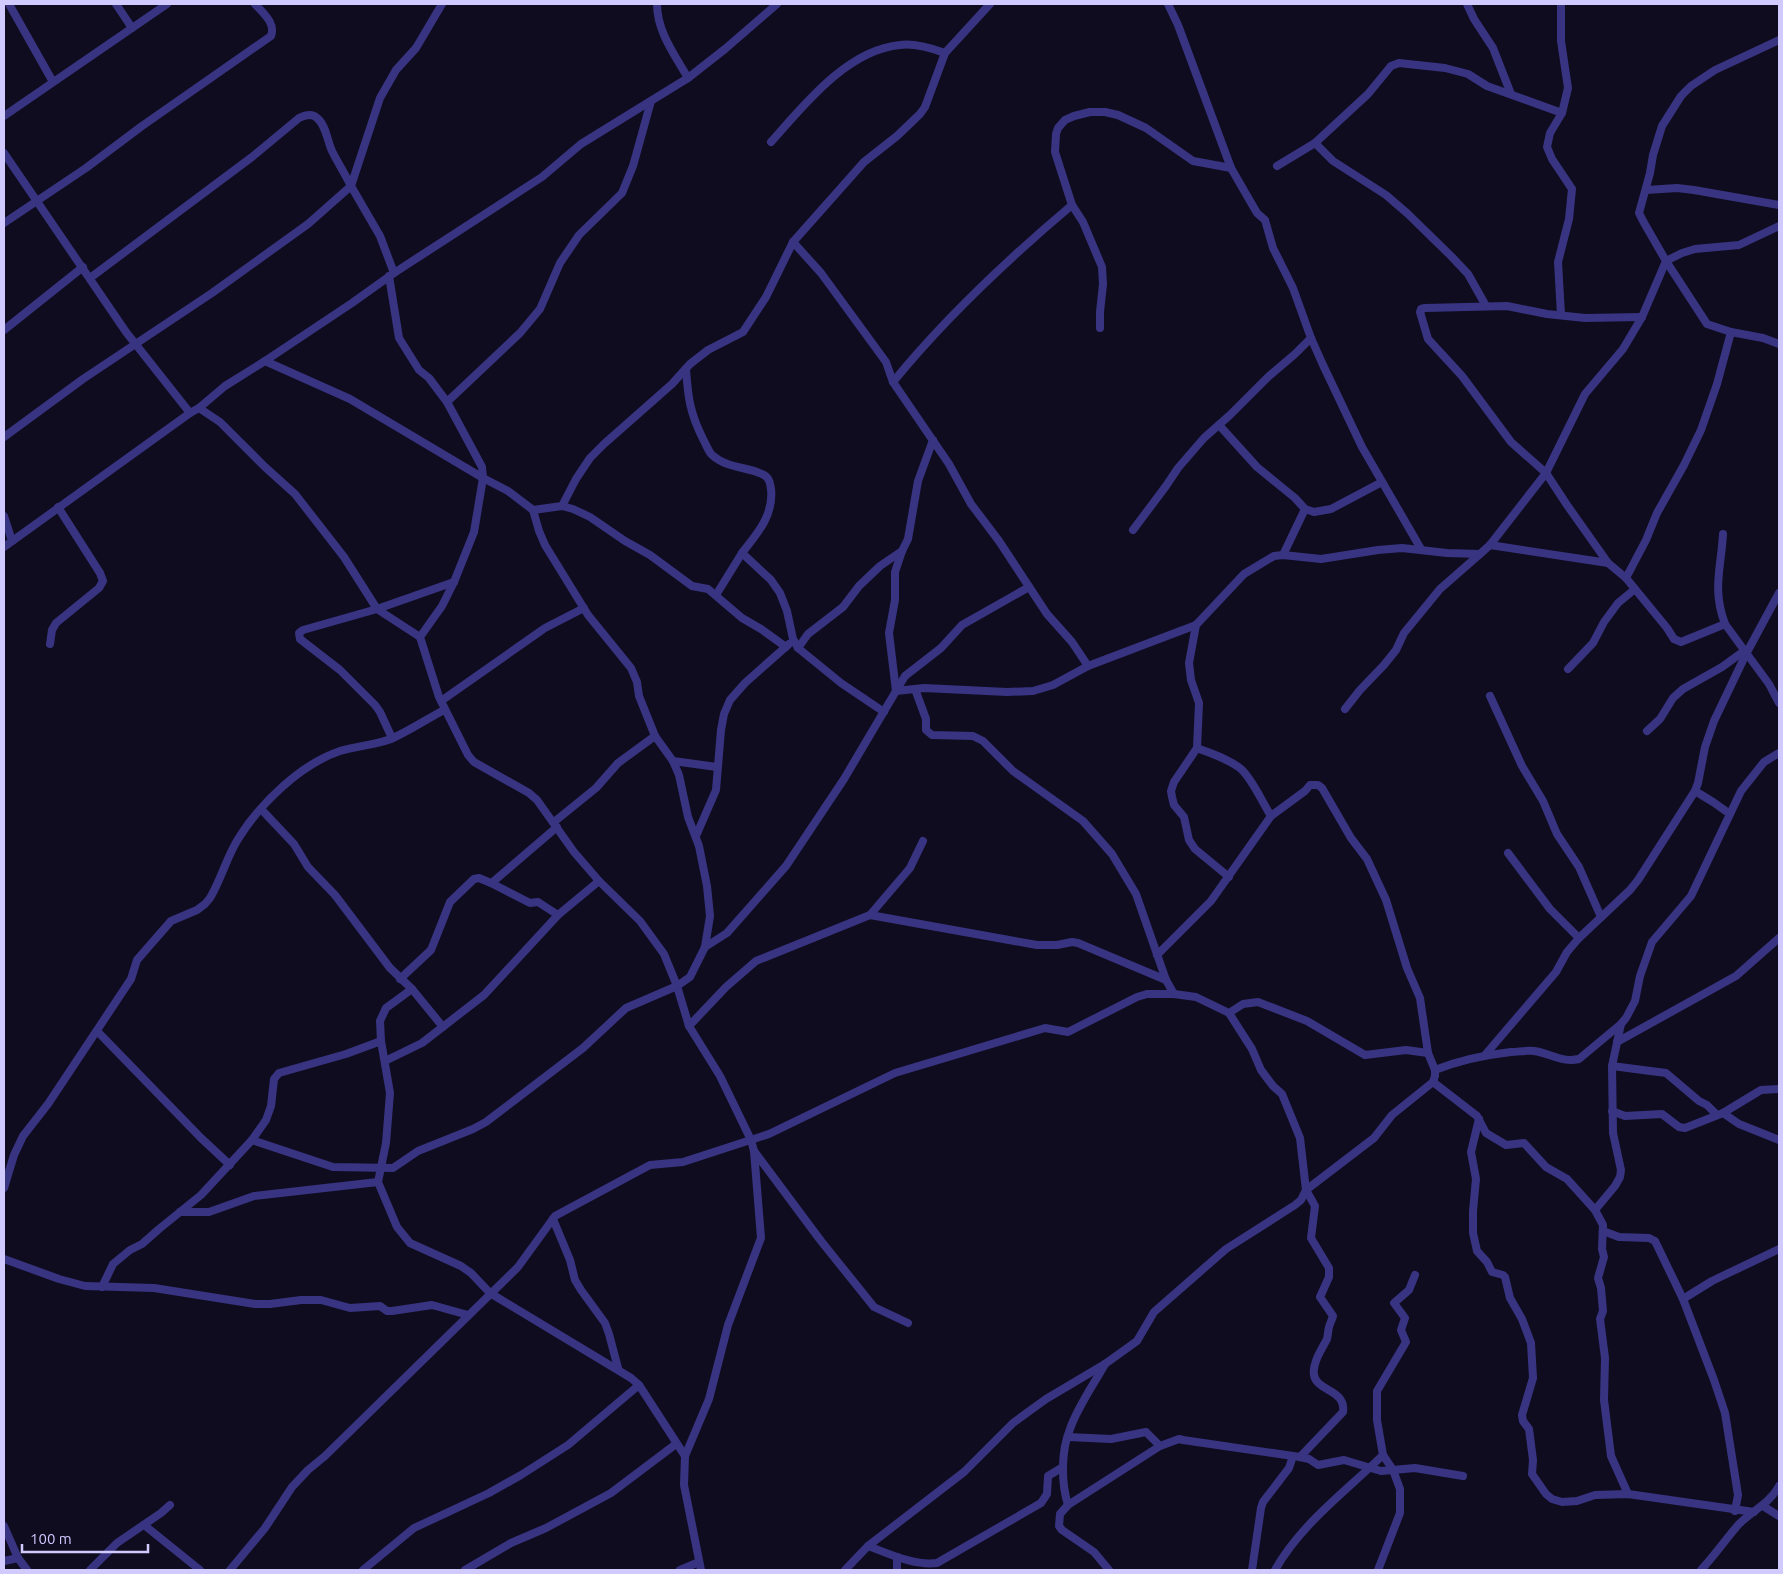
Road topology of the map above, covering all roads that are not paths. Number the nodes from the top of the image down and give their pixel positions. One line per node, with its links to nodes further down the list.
1 (9, 4): 16 (street)
2 (116, 4): 12 (street)
3 (167, 4): 12 (street)
4 (255, 4): 28 (street)
5 (442, 4): 26 (street)
6 (657, 4): 15 (street)
7 (776, 4): 15 (street)
8 (990, 4): 14 (street)
9 (1168, 4): 25 (street)
10 (1467, 4): 17 (street)
11 (1561, 4): 19 (street)
12 (132, 28): 16 (street)
13 (1779, 40): 27 (street)
14 (945, 53): 21 (street); 33 (street)
15 (688, 78): 18 (street)
16 (53, 82): 20 (street)
17 (1511, 94): 19 (street); 22 (street)
18 (651, 101): 36 (street); 50 (street)
19 (1562, 113): 39 (street)
20 (4, 116)
21 (771, 142)
22 (1314, 142): 24 (street); 38 (street)
23 (4, 153): 28 (street)
24 (1277, 166)
25 (1232, 168): 30 (street); 44 (street)
26 (351, 186): 36 (street); 37 (street); 45 (street)
27 (1646, 190): 29 (street); 34 (street)
28 (38, 201): 31 (street); 35 (street)
29 (1779, 204)
30 (1072, 205): 41 (street); 49 (street)
31 (4, 223)
32 (1779, 226): 34 (street)
33 (793, 242): 48 (street); 49 (street)
34 (1666, 261): 40 (street); 43 (street)
35 (83, 268): 37 (street); 42 (street)
36 (392, 275): 47 (street); 50 (street)
37 (90, 278): 45 (street)
38 (1486, 306): 39 (street); 56 (street)
39 (1561, 315): 40 (street)
40 (1642, 317): 56 (street)
41 (1100, 328)
42 (4, 330)
43 (1730, 332): 46 (street); 75 (street)
44 (1311, 338): 53 (street); 58 (street)
45 (136, 344): 52 (street); 54 (street)
46 (1779, 344)
47 (265, 361): 51 (street); 57 (street)
48 (686, 369): 59 (street); 71 (street)
49 (893, 382): 55 (street)
50 (447, 402): 57 (street)
51 (199, 408): 52 (street); 82 (street)
52 (190, 413): 60 (street)
53 (1219, 425): 61 (street); 64 (street)
54 (4, 437)
55 (933, 440): 70 (street); 77 (street)
56 (1546, 472): 67 (street); 74 (street)
57 (483, 478): 62 (street); 76 (street)
58 (1382, 482): 61 (street); 69 (street)
59 (562, 506): 62 (street); 80 (street)
60 (58, 507): 66 (street); 87 (street)
61 (1305, 508): 73 (street)
62 (533, 510): 81 (street)
63 (4, 516): 66 (street)
64 (1133, 530)
65 (1723, 534): 83 (street)
66 (12, 541): 68 (street)
67 (1490, 545): 72 (street); 74 (street)
68 (4, 547)
69 (1421, 549): 72 (street); 73 (street)
70 (902, 551): 89 (street); 94 (street)
71 (742, 554): 80 (street); 86 (street)
72 (1480, 554): 98 (street)
73 (1282, 555): 84 (street)
74 (1608, 562): 75 (street)
75 (1626, 578): 78 (street)
76 (454, 582): 82 (street); 85 (street)
77 (1029, 587): 91 (street); 94 (street)
78 (1635, 589): 83 (street); 92 (street)
79 (1779, 593): 90 (street)
80 (716, 595): 88 (street)
81 (584, 608): 96 (street); 102 (street)
82 (376, 609): 85 (street); 103 (street)
83 (1725, 624): 90 (street)
84 (1196, 625): 91 (street); 104 (street)
85 (420, 637): 96 (street)
86 (793, 638): 88 (street); 89 (street)
87 (50, 644)
88 (786, 647): 107 (street)
89 (798, 648): 100 (street)
90 (1745, 652): 97 (street); 101 (street); 108 (street)
91 (1088, 666): 93 (street)
92 (1568, 669)
93 (915, 689): 94 (street); 125 (street)
94 (896, 691): 100 (street)
95 (1490, 696): 121 (street)
96 (441, 702): 99 (street)
97 (1779, 703)
98 (1345, 709)
99 (444, 710): 103 (street); 112 (street)
100 (884, 712): 124 (street)
101 (1647, 732)
102 (655, 736): 106 (street); 112 (street)
103 (392, 738): 109 (street)
104 (1197, 748): 111 (street); 116 (street)
105 (1779, 753): 110 (street)
106 (673, 761): 107 (street); 113 (street)
107 (718, 767): 113 (street)
108 (1695, 792): 110 (street); 121 (street)
109 (261, 809): 126 (street); 135 (street)
110 (1730, 814): 132 (street)
111 (1272, 816): 116 (street); 138 (street)
112 (555, 825): 117 (street); 118 (street)
113 (696, 836): 124 (street)
114 (923, 841): 120 (street)
115 (1508, 853): 122 (street)
116 (1229, 877): 125 (street)
117 (599, 881): 119 (street); 128 (street)
118 (491, 883): 119 (street); 126 (street)
119 (558, 915): 134 (street)
120 (870, 915): 127 (street); 133 (street)
121 (1601, 917): 122 (street)
122 (1579, 938): 139 (street)
123 (1779, 938): 137 (street)
124 (705, 947): 128 (street)
125 (1157, 954): 127 (street)
126 (400, 979): 129 (street)
127 (1166, 980): 130 (street)
128 (677, 986): 133 (street); 153 (street)
129 (412, 989): 134 (street); 136 (street)
130 (1174, 994): 131 (street); 149 (street)
131 (1229, 1013): 138 (street); 156 (street)
132 (1621, 1024): 137 (street); 139 (street)
133 (689, 1026): 149 (street)
134 (443, 1027): 140 (street)
135 (97, 1031): 152 (street); 155 (street)
136 (381, 1041): 140 (street); 148 (street)
137 (1617, 1042): 141 (street)
138 (1428, 1053): 142 (street)
139 (1485, 1055): 142 (street)
140 (385, 1061): 153 (street)
141 (1612, 1066): 145 (street); 146 (street)
142 (1435, 1070): 143 (street)
143 (1432, 1082): 147 (street); 156 (street)
144 (1779, 1089): 146 (street)
145 (1612, 1111): 146 (street); 157 (street)
146 (1720, 1114): 150 (street)
147 (1479, 1119): 157 (street); 183 (street)
148 (252, 1140): 152 (street); 153 (street)
149 (751, 1140): 151 (street); 159 (street)
150 (1779, 1140)
151 (754, 1150): 168 (street); 176 (street)
152 (230, 1165): 158 (street)
153 (380, 1167): 154 (street)
154 (378, 1182): 158 (street); 165 (street)
155 (4, 1188)
156 (1306, 1190): 169 (street); 177 (street)
157 (1596, 1210): 160 (street)
158 (180, 1212): 164 (street)
159 (553, 1219): 165 (street); 170 (street)
160 (1603, 1231): 166 (street); 183 (street)
161 (1779, 1249): 166 (street)
162 (4, 1259): 164 (street)
163 (1415, 1275): 175 (street)
164 (102, 1287): 167 (street)
165 (490, 1293): 167 (street); 170 (street)
166 (1683, 1299): 187 (street)
167 (468, 1315): 201 (street)
168 (908, 1323)
169 (1105, 1364): 172 (street); 192 (street)
170 (618, 1368): 171 (street)
171 (639, 1385): 173 (street); 202 (street)
172 (1068, 1437): 174 (street); 178 (street)
173 (676, 1444): 176 (street); 203 (street)
174 (1160, 1446): 177 (street); 184 (street)
175 (1383, 1455): 179 (street); 180 (street)
176 (685, 1456): 196 (street)
177 (1297, 1456): 179 (street); 208 (street)
178 (1063, 1467): 184 (street); 197 (street)
179 (1369, 1468): 180 (street); 209 (street)
180 (1393, 1470): 181 (street); 210 (street)
181 (1463, 1476)
182 (1779, 1486): 186 (street)
183 (1628, 1494): 187 (street)
184 (1068, 1504): 207 (street)
185 (170, 1505): 190 (street)
186 (1763, 1506): 188 (street); 189 (street)
187 (1735, 1510): 188 (street)
188 (1754, 1512): 211 (street)
189 (1779, 1516)
190 (144, 1525): 199 (street); 200 (street)
191 (4, 1526): 194 (street)
192 (868, 1546): 193 (street); 205 (street)
193 (897, 1556): 197 (street); 206 (street)
194 (18, 1558): 195 (street); 198 (street)
195 (4, 1561)
196 (700, 1566): 204 (street)
197 (926, 1567)
198 (27, 1570)
199 (90, 1570)
200 (200, 1570)
201 (230, 1570)
202 (363, 1570)
203 (465, 1570)
204 (680, 1570)
205 (845, 1570)
206 (897, 1570)
207 (1109, 1570)
208 (1252, 1570)
209 (1275, 1570)
210 (1378, 1570)
211 (1701, 1570)

